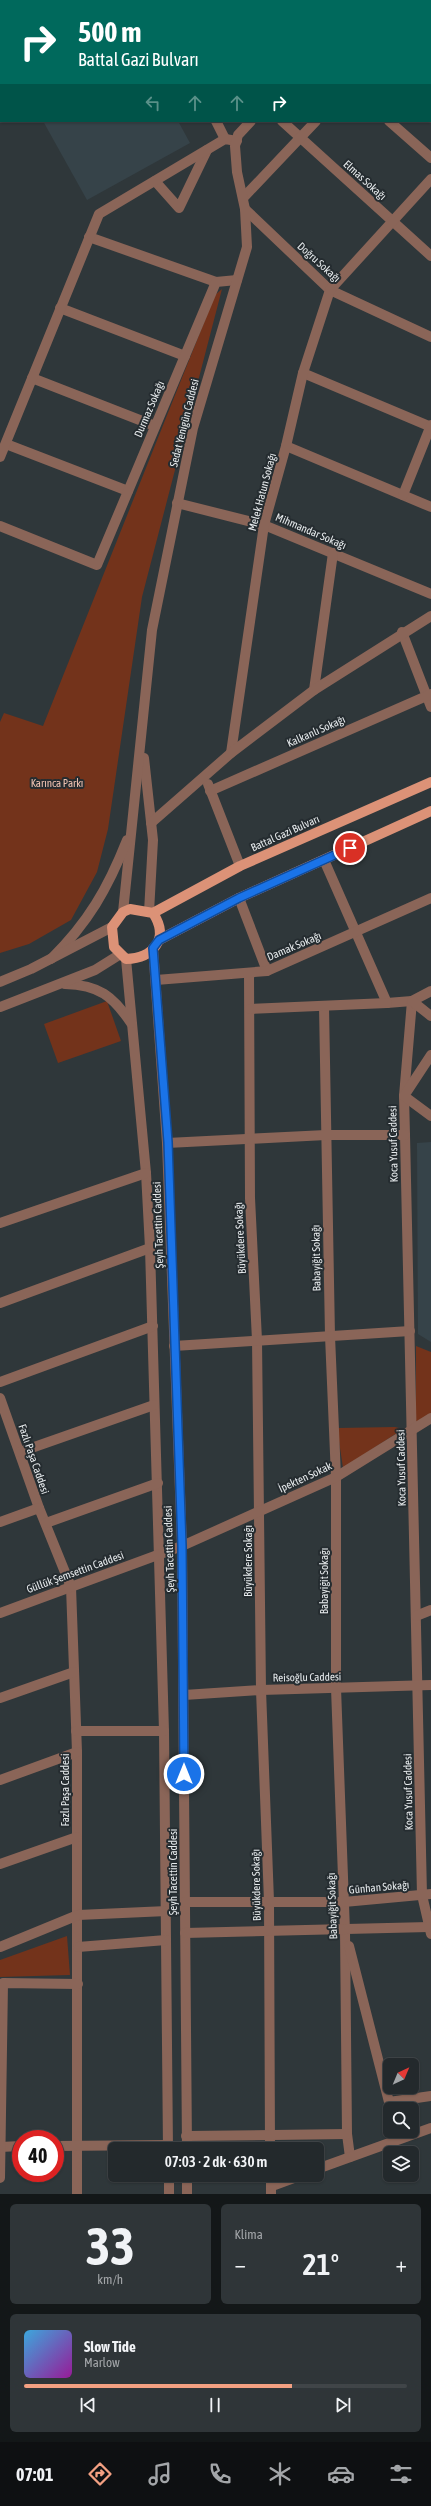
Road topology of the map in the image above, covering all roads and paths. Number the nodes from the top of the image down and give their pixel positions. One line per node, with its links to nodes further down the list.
1 (216, 122): 7 (street)
2 (250, 122): 8 (street)
3 (283, 122): 6 (street, Elmas Sokağı)
4 (315, 122): 6 (street)
5 (390, 122): 10 (street)
6 (300, 138): 13 (street); 15 (street, Elmas Sokağı)
7 (225, 139): 8 (street); 9 (street)
8 (237, 141): 13 (street, Sedat Yenigün Caddesi)
9 (207, 150): 12 (street); 12 (street)
10 (431, 158)
11 (431, 179): 15 (street)
12 (155, 181): 16 (street)
13 (243, 198): 14 (street, Sedat Yenigün Caddesi)
14 (245, 209): 18 (street, Sedat Yenigün Caddesi); 20 (street, Doğru Sokağı)
15 (392, 221): 17 (street, Elmas Sokağı); 20 (street)
16 (89, 237): 19 (street); 21 (street)
17 (431, 256)
18 (237, 280): 19 (street); 33 (street, Sedat Yenigün Caddesi)
19 (216, 282): 23 (street, Durmaz Sokağı)
20 (330, 290): 22 (street, Doğru Sokağı); 24 (street, Melek Hatun Sokağı)
21 (60, 308): 23 (street); 25 (street)
22 (431, 337)
23 (185, 356): 26 (street, Durmaz Sokağı)
24 (303, 373): 27 (street); 29 (street, Melek Hatun Sokağı)
25 (32, 378): 26 (street); 28 (street)
26 (155, 426): 31 (street, Durmaz Sokağı)
27 (431, 426): 32 (street)
28 (6, 444): 30 (street); 31 (street)
29 (286, 446): 32 (street); 35 (street, Melek Hatun Sokağı)
30 (0, 457)
31 (128, 491): 36 (street, Durmaz Sokağı)
32 (403, 496): 34 (street)
33 (177, 503): 35 (street, Mihmandar Sokağı); 44 (street, Sedat Yenigün Caddesi)
34 (431, 507)
35 (264, 525): 37 (street, Mihmandar Sokağı); 45 (street, Melek Hatun Sokağı)
36 (0, 526)
37 (333, 554): 38 (street, Mihmandar Sokağı); 41 (street)
38 (431, 594)
39 (431, 616): 40 (street)
40 (402, 632): 41 (street); 42 (street)
41 (314, 690): 45 (street)
42 (429, 695): 43 (street); 48 (street, Kalkanlı Sokağı)
43 (431, 706)
44 (142, 739): 50 (street); 51 (street)
45 (231, 753): 46 (street)
46 (206, 775): 48 (street); 50 (street)
47 (431, 782): 53 (main road, Battal Gazi Bulvarı)
48 (210, 791): 53 (street)
49 (431, 811): 52 (main road)
50 (151, 823): 57 (street)
51 (132, 827): 56 (street); 62 (street)
52 (324, 860): 54 (main road); 59 (street)
53 (240, 866): 57 (main road, Battal Gazi Bulvarı)
54 (239, 898): 60 (main road); 63 (street)
55 (431, 898): 59 (street, Damak Sokağı)
56 (123, 912): 57 (main road); 58 (main road)
57 (151, 912): 60 (main road)
58 (112, 927): 61 (main road); 62 (street)
59 (356, 933): 63 (street, Damak Sokağı); 70 (street)
60 (156, 944): 61 (main road); 65 (street, Şeyh Tacettin Caddesi)
61 (123, 957): 67 (street); 75 (street, Şeyh Tacettin Caddesi)
62 (51, 959): 66 (street)
63 (267, 971): 64 (street, Damak Sokağı)
64 (249, 973): 65 (street, Damak Sokağı); 73 (street, Büyükdere Sokağı)
65 (156, 980): 82 (street, Şeyh Tacettin Caddesi)
66 (0, 982)
67 (61, 984): 72 (street); 75 (street)
68 (431, 991): 69 (street)
69 (412, 1001): 70 (street); 74 (street); 77 (street, Koca Yusuf Caddesi)
70 (388, 1003): 71 (street)
71 (324, 1006): 73 (street); 79 (street, Babayiğit Sokağı)
72 (0, 1007)
73 (250, 1009): 81 (street, Büyükdere Sokağı)
74 (431, 1016)
75 (132, 1024): 83 (street, Şeyh Tacettin Caddesi)
76 (431, 1055): 77 (street)
77 (404, 1096): 78 (street); 80 (street, Koca Yusuf Caddesi)
78 (431, 1116)
79 (326, 1135): 80 (street); 81 (street); 89 (street, Babayiğit Sokağı)
80 (405, 1135): 88 (street, Koca Yusuf Caddesi)
81 (250, 1140): 82 (street); 90 (street, Büyükdere Sokağı)
82 (168, 1142): 91 (street, Şeyh Tacettin Caddesi)
83 (146, 1173): 84 (street); 85 (street, Şeyh Tacettin Caddesi)
84 (0, 1223)
85 (150, 1248): 86 (street); 87 (street, Şeyh Tacettin Caddesi)
86 (0, 1303)
87 (153, 1326): 92 (street); 94 (street, Şeyh Tacettin Caddesi)
88 (410, 1331): 89 (street); 96 (street, Koca Yusuf Caddesi)
89 (330, 1336): 90 (street); 98 (street, Babayiğit Sokağı)
90 (257, 1340): 91 (street); 101 (street, Büyükdere Sokağı)
91 (174, 1346): 104 (street, Şeyh Tacettin Caddesi)
92 (0, 1382)
93 (0, 1398): 97 (street, Fazlı Paşa Caddesi)
94 (154, 1405): 97 (street); 99 (street, Şeyh Tacettin Caddesi)
95 (431, 1418): 96 (street, İpekten Sokak)
96 (412, 1430): 98 (street, İpekten Sokak); 109 (street, Koca Yusuf Caddesi)
97 (20, 1452): 100 (street, Fazlı Paşa Caddesi)
98 (336, 1477): 101 (street, İpekten Sokak); 113 (street, Babayiğit Sokağı)
99 (158, 1484): 103 (street); 105 (street, Şeyh Tacettin Caddesi)
100 (39, 1508): 102 (street); 103 (street, Fazlı Paşa Caddesi)
101 (260, 1511): 104 (street, İpekten Sokak); 114 (street, Büyükdere Sokağı)
102 (0, 1522)
103 (46, 1523): 106 (street, Fazlı Paşa Caddesi)
104 (182, 1546): 105 (street, Güllük Şemsettin Caddesi); 115 (street, Şeyh Tacettin Caddesi)
105 (158, 1555): 106 (street, Güllük Şemsettin Caddesi); 118 (street, Şeyh Tacettin Caddesi)
106 (71, 1587): 108 (street, Güllük Şemsettin Caddesi); 110 (street, Fazlı Paşa Caddesi)
107 (431, 1610): 109 (street)
108 (0, 1612)
109 (416, 1616): 112 (street, Koca Yusuf Caddesi)
110 (74, 1672): 116 (street); 117 (street, Fazlı Paşa Caddesi)
111 (431, 1685): 112 (street, Reisoğlu Caddesi)
112 (418, 1686): 113 (street, Reisoğlu Caddesi); 123 (street, Koca Yusuf Caddesi)
113 (336, 1688): 114 (street, Reisoğlu Caddesi); 126 (street, Babayiğit Sokağı)
114 (261, 1690): 115 (street, Reisoğlu Caddesi); 124 (street, Büyükdere Sokağı)
115 (184, 1694): 125 (street, Şeyh Tacettin Caddesi)
116 (0, 1698)
117 (76, 1731): 118 (street); 119 (street, Fazlı Paşa Caddesi)
118 (164, 1731): 127 (street, Şeyh Tacettin Caddesi)
119 (77, 1752): 120 (street); 121 (street, Fazlı Paşa Caddesi)
120 (0, 1780)
121 (77, 1837): 122 (street); 128 (street, Fazlı Paşa Caddesi)
122 (0, 1864)
123 (427, 1894): 126 (street, Günhan Sokağı); 130 (street, Koca Yusuf Caddesi)
124 (270, 1901): 125 (street, Günhan Sokağı); 126 (street, Günhan Sokağı); 131 (street, Büyükdere Sokağı)
125 (185, 1902): 132 (street, Şeyh Tacettin Caddesi)
126 (344, 1902): 129 (street, Babayiğit Sokağı)
127 (167, 1911): 128 (street); 133 (street, Şeyh Tacettin Caddesi)
128 (78, 1915): 134 (street); 135 (street, Fazlı Paşa Caddesi)
129 (344, 1931): 130 (street); 131 (street); 138 (street); 140 (street, Babayiğit Sokağı)
130 (430, 1931)
131 (269, 1932): 132 (street); 141 (street, Büyükdere Sokağı)
132 (185, 1933): 142 (street, Şeyh Tacettin Caddesi)
133 (166, 1940): 135 (street); 143 (street, Şeyh Tacettin Caddesi)
134 (0, 1946)
135 (78, 1947): 136 (street, Fazlı Paşa Caddesi)
136 (78, 1984): 137 (street); 148 (street, Fazlı Paşa Caddesi)
137 (1, 2020): 150 (street)
138 (431, 2096)
139 (431, 2128): 151 (street)
140 (347, 2134): 141 (street); 151 (street, Babayiğit Sokağı)
141 (270, 2135): 142 (street); 145 (street, Büyükdere Sokağı)
142 (186, 2136): 144 (street, Şeyh Tacettin Caddesi)
143 (168, 2142)
144 (186, 2142)
145 (270, 2142)
146 (12, 2146): 150 (street)
147 (64, 2146): 148 (street)
148 (77, 2146): 149 (street); 158 (street, Fazlı Paşa Caddesi)
149 (108, 2146)
150 (0, 2147): 153 (street)
151 (350, 2157): 152 (street)
152 (324, 2166)
153 (0, 2178)
154 (169, 2182): 159 (street)
155 (187, 2182): 160 (street)
156 (288, 2182): 157 (street)
157 (271, 2190)
158 (77, 2194)
159 (169, 2194)
160 (187, 2194)

